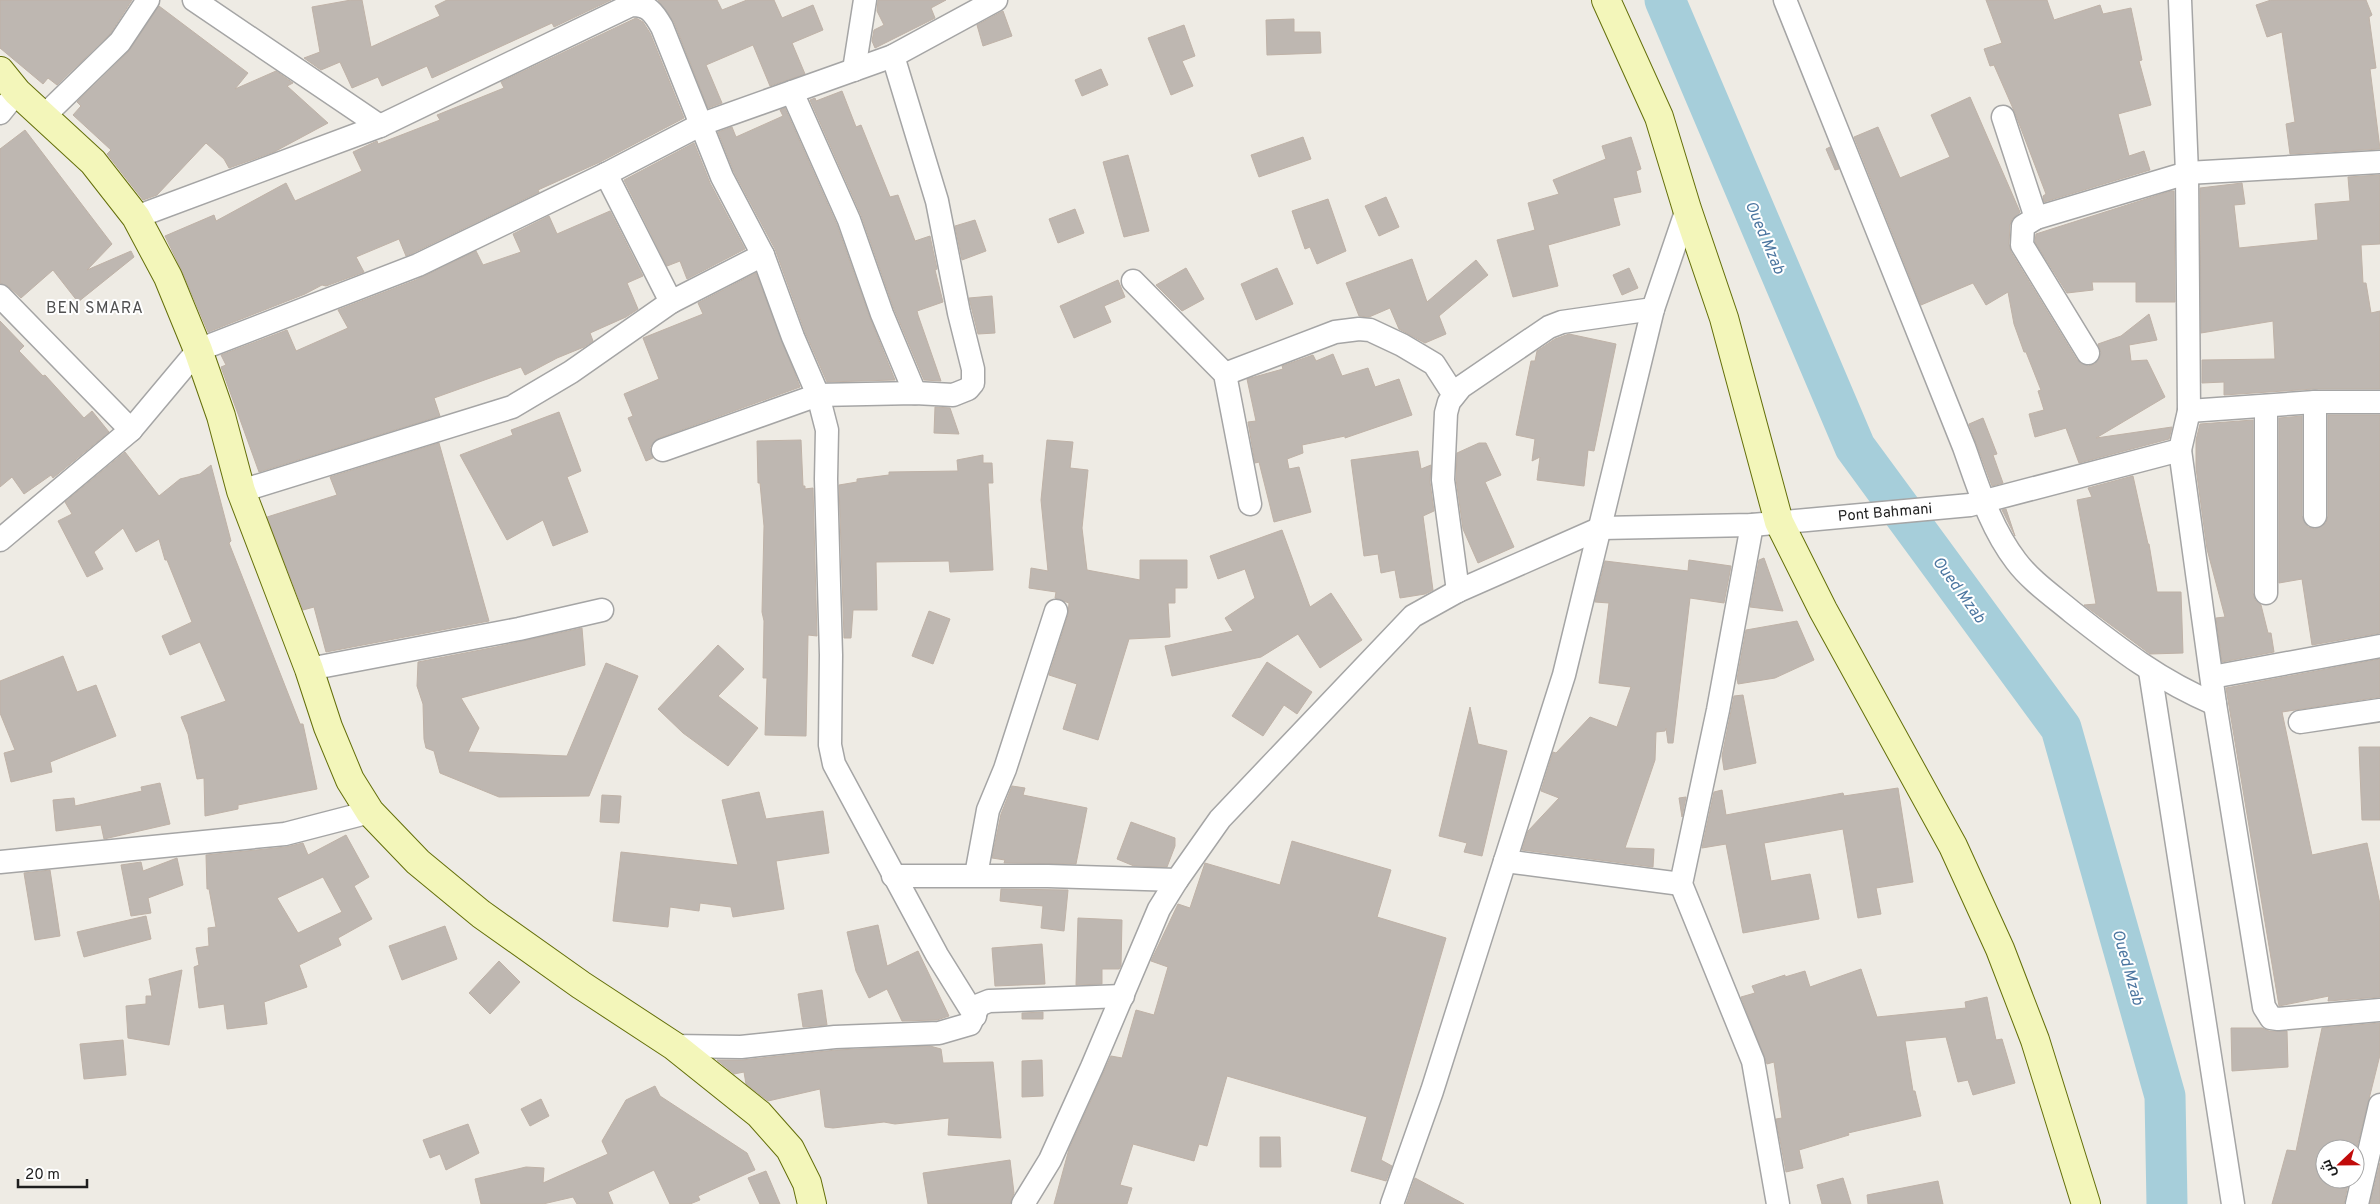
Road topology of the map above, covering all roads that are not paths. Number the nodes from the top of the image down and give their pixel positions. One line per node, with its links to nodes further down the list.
1 (148, 0): 14 (street)
2 (194, 0): 17 (street)
3 (865, 0): 9 (street)
4 (996, 0): 8 (street)
5 (1606, 0): 21 (main road)
6 (1785, 0): 44 (street)
7 (2180, 0): 19 (street)
8 (893, 56): 9 (street); 32 (street)
9 (854, 70): 12 (street)
10 (0, 71): 11 (main road)
11 (17, 92): 13 (street); 14 (main road)
12 (792, 92): 16 (street); 32 (street)
13 (0, 114)
14 (44, 116): 22 (main road)
15 (2003, 117): 23 (street)
16 (702, 124): 17 (street); 20 (street); 24 (street)
17 (380, 126): 22 (street)
18 (2380, 162): 19 (street)
19 (2188, 173): 23 (street); 38 (street)
20 (606, 174): 27 (street); 29 (street)
21 (1687, 209): 28 (street); 46 (main road)
22 (136, 217): 29 (main road)
23 (2036, 218): 30 (street)
24 (763, 255): 27 (street); 33 (street)
25 (1133, 281): 31 (street)
26 (0, 296): 39 (street)
27 (672, 302): 42 (street)
28 (1653, 309): 34 (street); 48 (street)
29 (198, 350): 39 (street); 42 (main road)
30 (2088, 354)
31 (1225, 374): 34 (street); 43 (street)
32 (915, 393): 33 (street)
33 (818, 395): 40 (street); 65 (street)
34 (1454, 395): 50 (street)
35 (2315, 402): 36 (street); 37 (street); 45 (street)
36 (2380, 402)
37 (2266, 406): 38 (street); 51 (street)
38 (2189, 412): 41 (street)
39 (131, 430): 49 (street)
40 (663, 450)
41 (2180, 450): 44 (street, Pont Bahmani); 57 (street)
42 (241, 491): 55 (main road)
43 (1250, 504)
44 (1977, 504): 46 (street, Pont Bahmani); 56 (street)
45 (2315, 516)
46 (1790, 521): 47 (street, Pont Bahmani); 77 (main road)
47 (1752, 525): 48 (street, Pont Bahmani); 67 (street)
48 (1601, 528): 50 (street); 62 (street)
49 (0, 540)
50 (1458, 591): 66 (street)
51 (2266, 594)
52 (602, 610): 55 (street)
53 (1056, 611): 64 (street)
54 (2380, 646): 57 (street)
55 (309, 669): 61 (main road)
56 (2150, 671): 58 (street); 78 (street)
57 (2212, 677): 58 (street)
58 (2215, 704): 69 (street)
59 (2380, 710): 60 (street)
60 (2300, 722)
61 (370, 812): 63 (street); 71 (main road)
62 (1505, 861): 67 (street); 75 (street)
63 (0, 862)
64 (976, 875): 65 (street); 66 (street)
65 (893, 876): 70 (street)
66 (1177, 880): 68 (street)
67 (1681, 884): 76 (street)
68 (1124, 996): 70 (street); 74 (street)
69 (2380, 1010)
70 (974, 1016): 71 (street)
71 (674, 1046): 73 (main road)
72 (2380, 1105): 79 (street)
73 (812, 1204)
74 (1023, 1204)
75 (1392, 1204)
76 (1778, 1204)
77 (2086, 1204)
78 (2233, 1204)
79 (2357, 1204)

